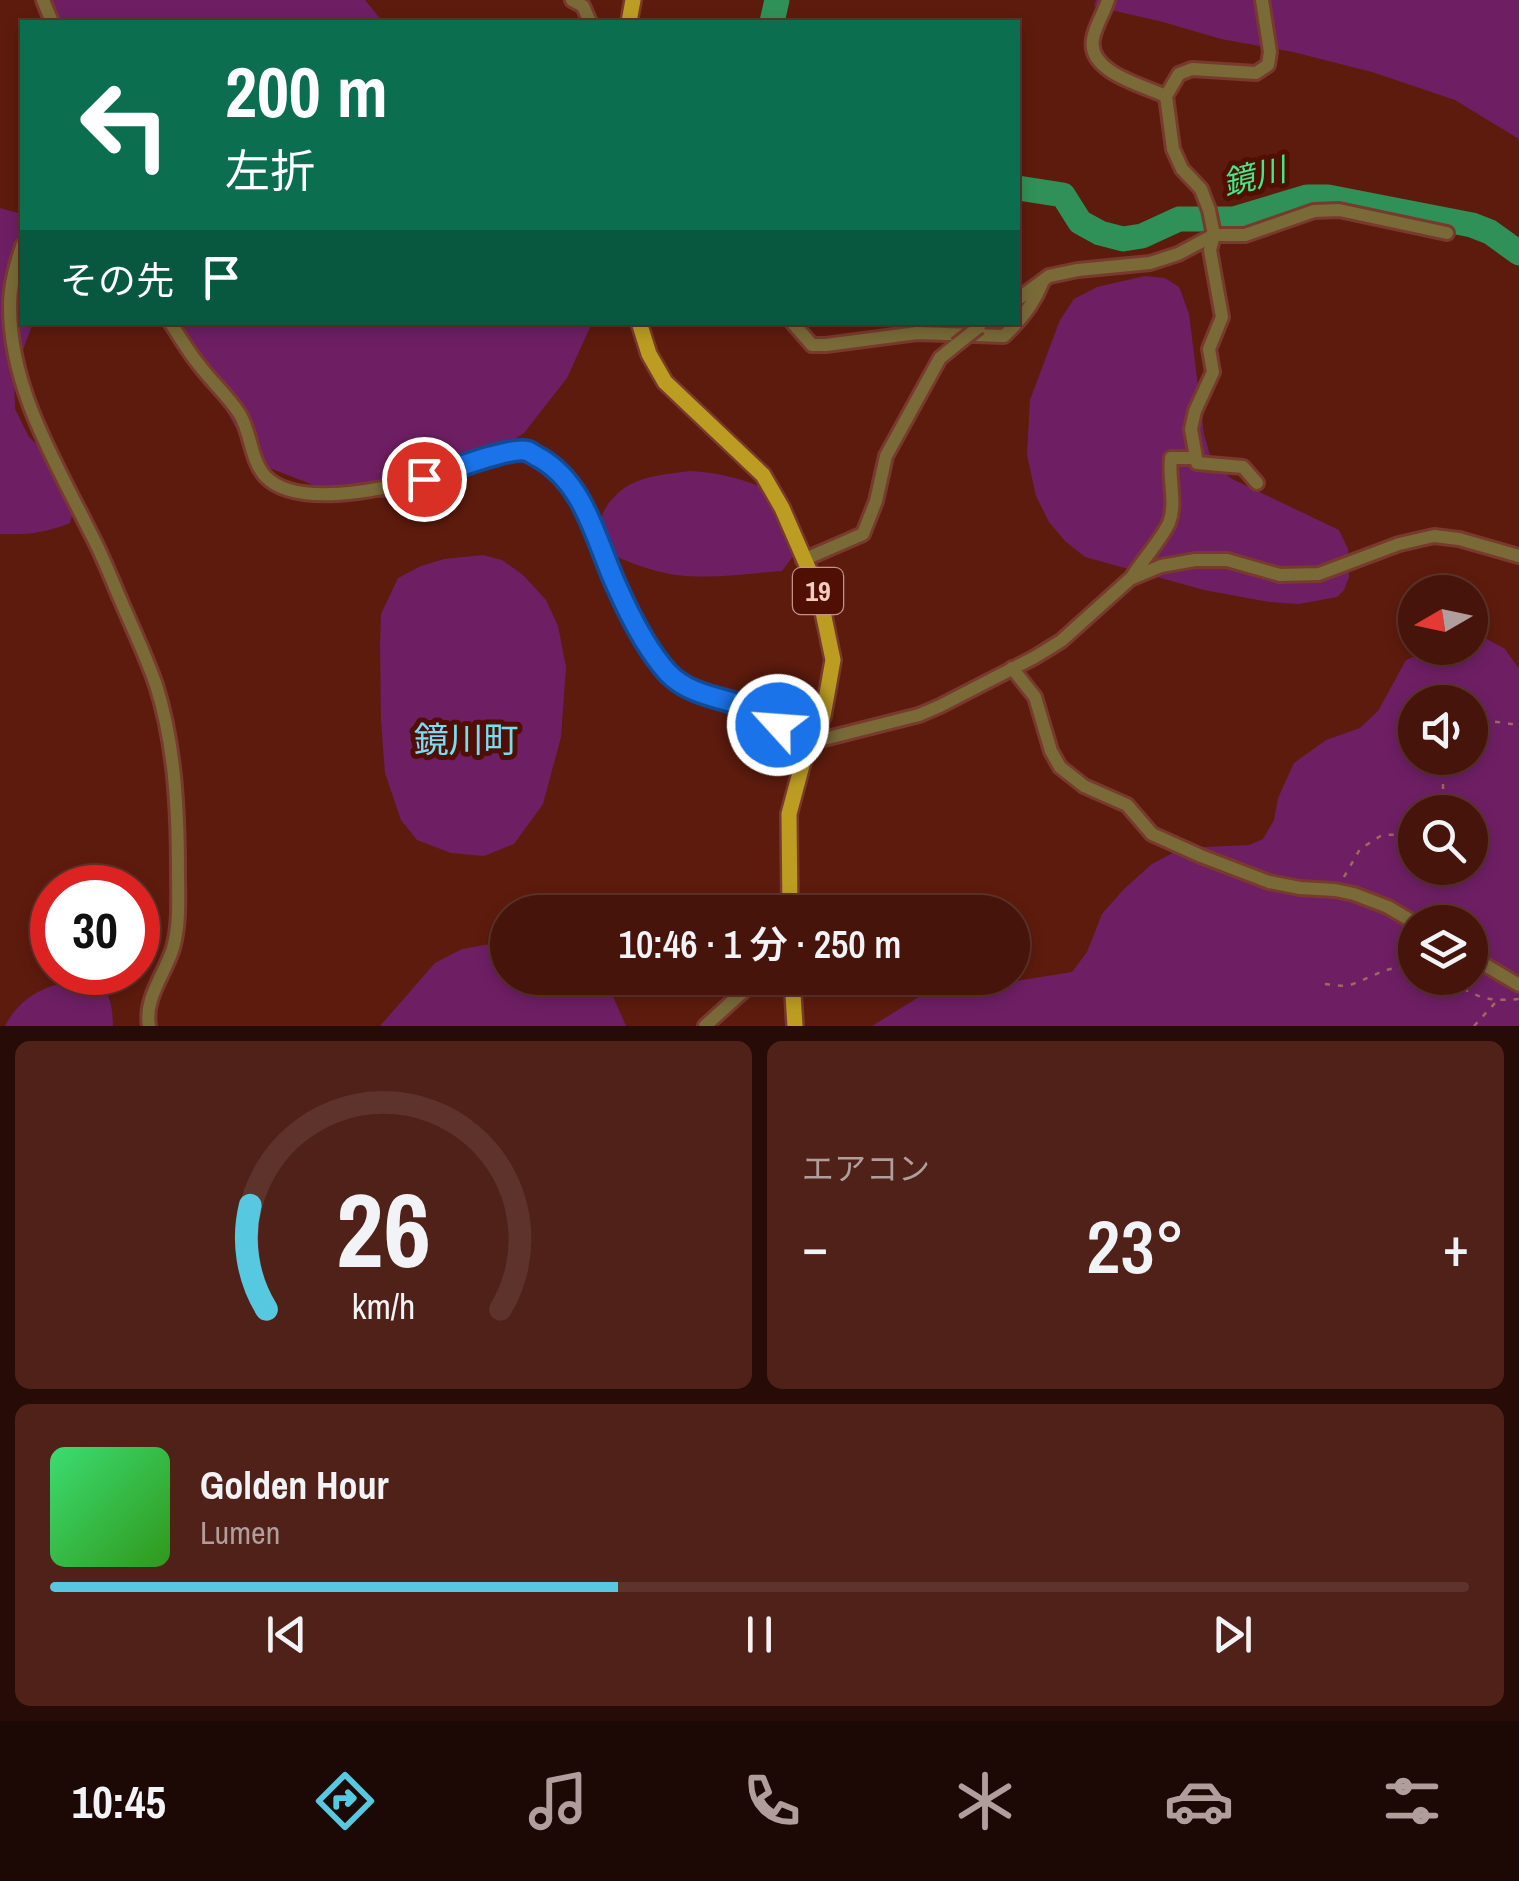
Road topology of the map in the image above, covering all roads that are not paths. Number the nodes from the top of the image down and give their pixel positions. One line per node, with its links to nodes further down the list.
1 (572, 0): 4 (street)
2 (1108, 0): 5 (street)
3 (1262, 0): 5 (street)
4 (589, 20)
5 (1166, 96): 7 (street)
6 (1447, 233): 7 (street)
7 (1214, 235): 9 (street); 18 (street)
8 (20, 253): 17 (street)
9 (1043, 280): 10 (street); 11 (street)
10 (1020, 297)
11 (1020, 321)
12 (172, 325): 24 (street)
13 (640, 325): 21 (main road, 19)
14 (795, 325): 16 (street)
15 (981, 325): 21 (street, bridge)
16 (1016, 325)
17 (6, 326): 31 (street)
18 (1196, 458): 19 (street); 22 (street)
19 (1257, 483)
20 (1519, 556): 22 (street)
21 (803, 560): 24 (main road, 19)
22 (1130, 579): 23 (street)
23 (1012, 668): 24 (street); 26 (street)
24 (808, 743): 25 (main road, 19)
25 (790, 895)
26 (1398, 913)
27 (1488, 967): 28 (street)
28 (1519, 985)
29 (739, 995): 32 (street)
30 (793, 995): 33 (main road)
31 (148, 1026)
32 (705, 1026)
33 (794, 1026)

